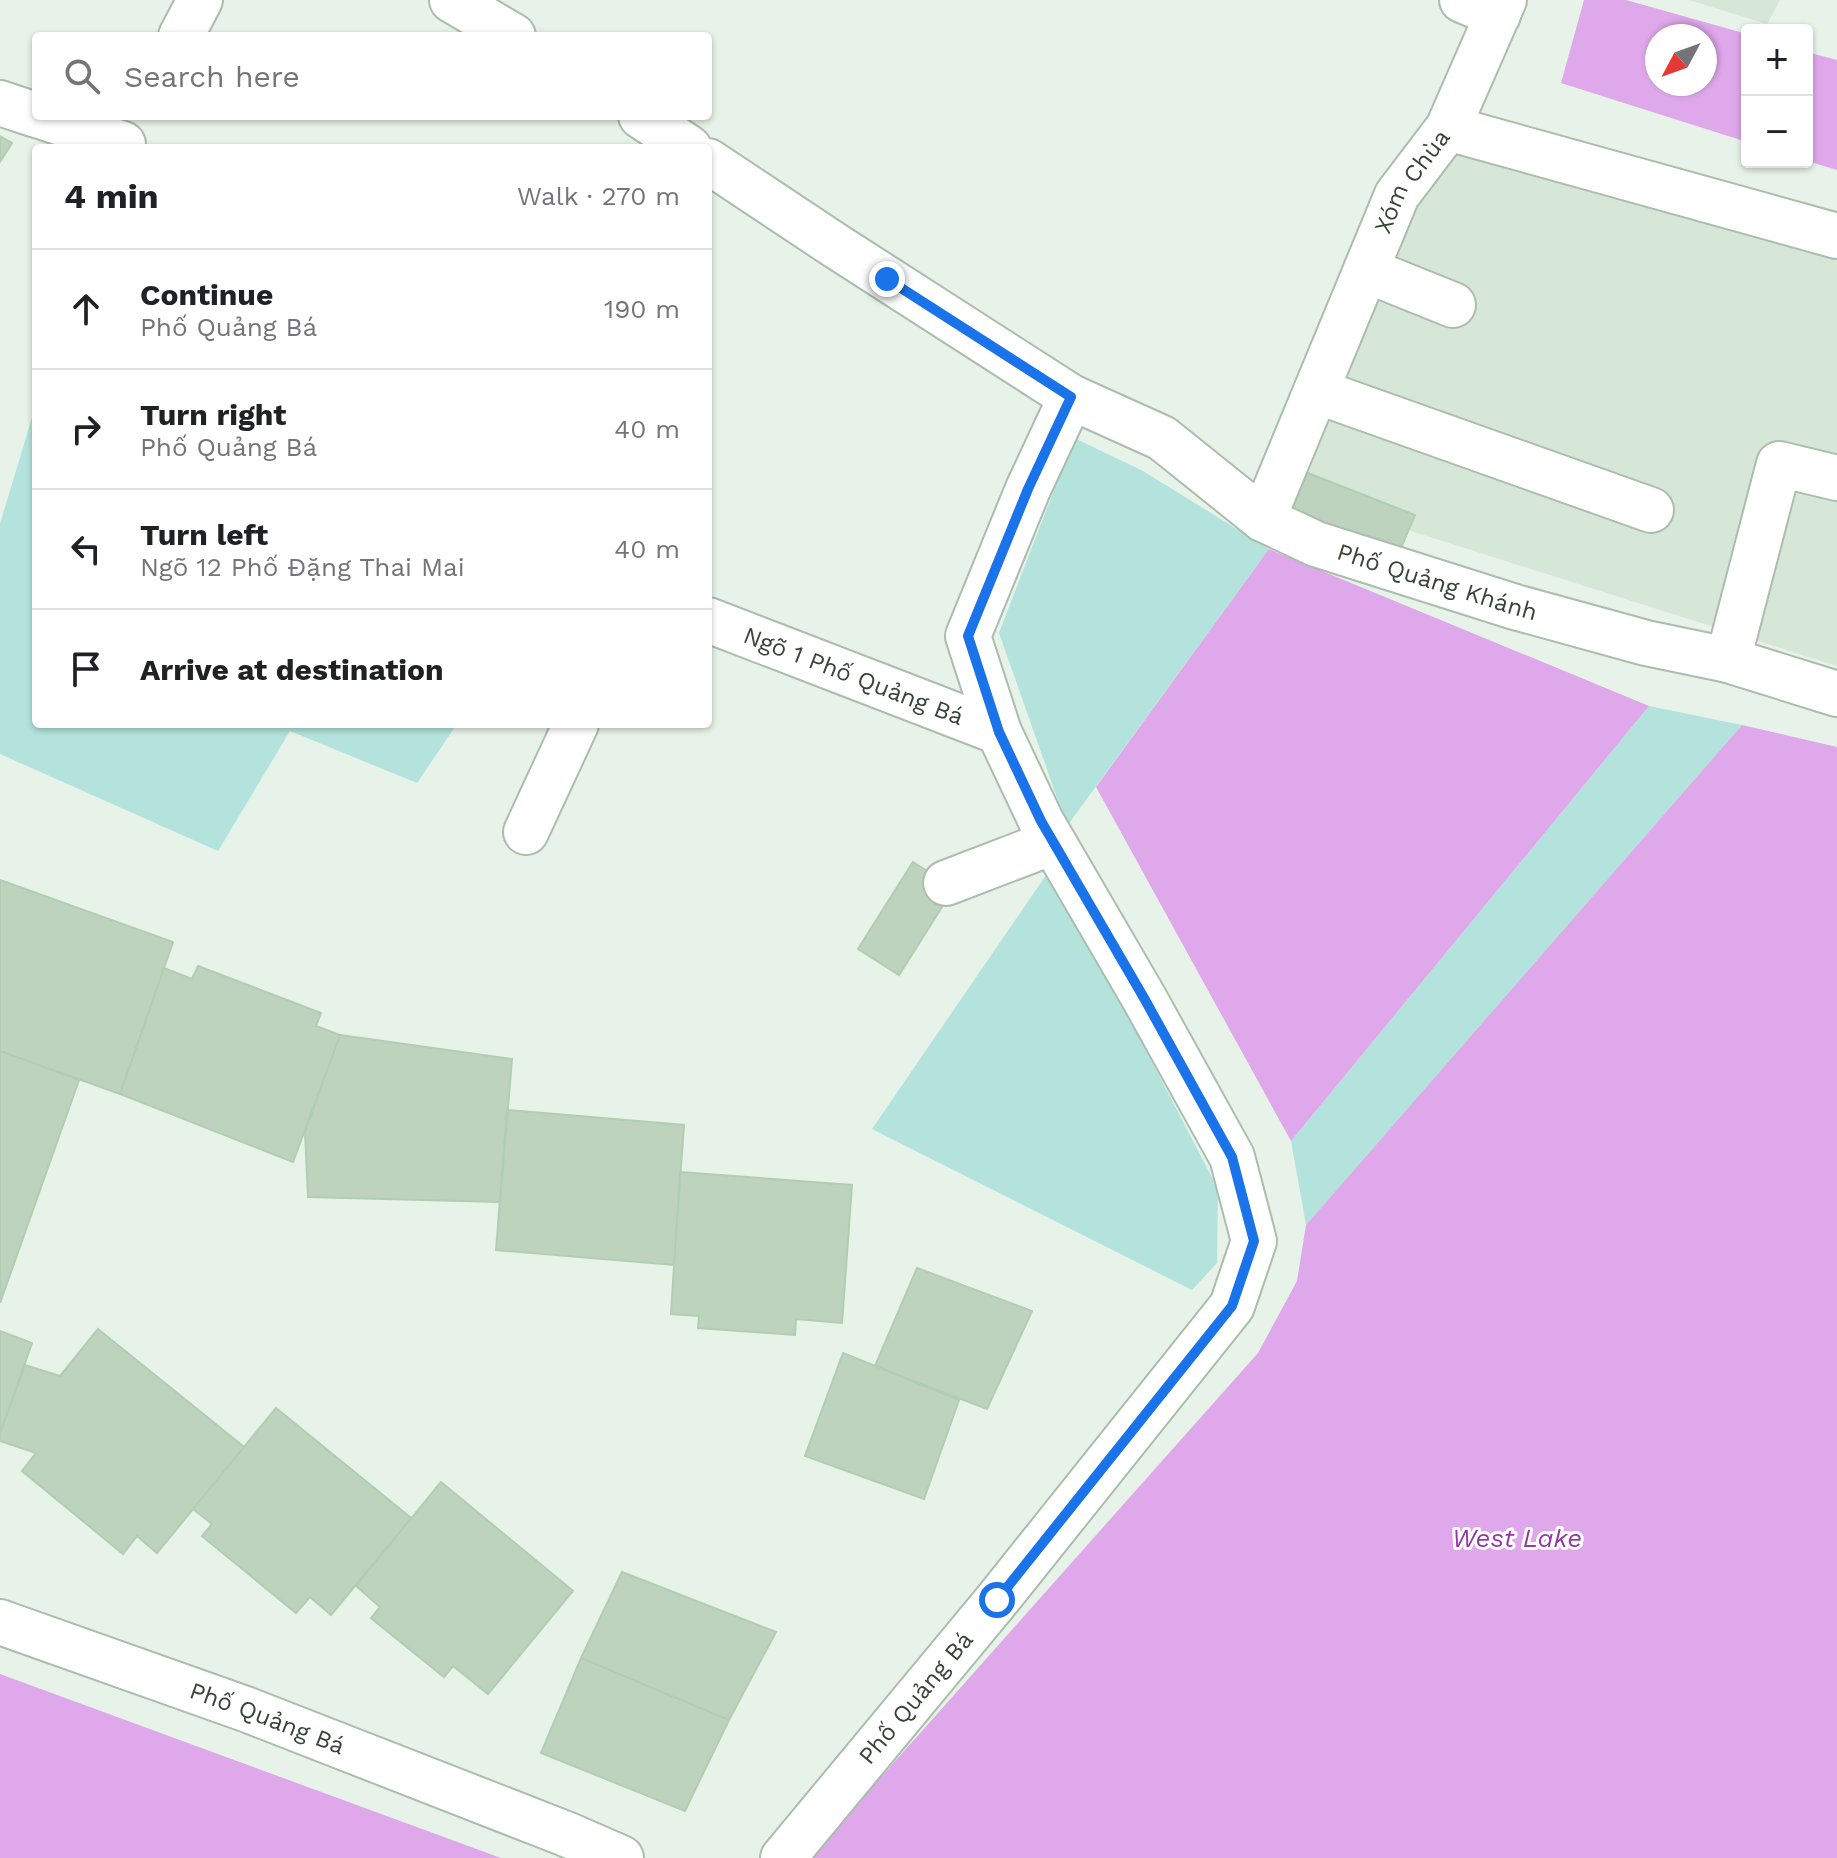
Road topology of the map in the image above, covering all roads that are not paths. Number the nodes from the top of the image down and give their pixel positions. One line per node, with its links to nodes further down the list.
1 (200, 0): 4 (street)
2 (452, 0): 5 (street)
3 (1488, 5): 10 (street)
4 (183, 32)
5 (506, 32)
6 (0, 103): 7 (street)
7 (32, 113)
8 (59, 120): 11 (street)
9 (647, 120): 12 (street)
10 (1448, 128): 14 (street, Xóm Chùa); 15 (street, Xóm Chùa)
11 (128, 136)
12 (683, 144)
13 (712, 164): 18 (street, Phố Quảng Khánh)
14 (1837, 236)
15 (1366, 270): 16 (street); 17 (street, Xóm Chùa)
16 (1453, 305)
17 (1316, 391): 21 (street); 23 (street, Xóm Chùa)
18 (1071, 397): 23 (street, Phố Quảng Khánh); 28 (street, Phố Quảng Bá)
19 (1837, 478): 25 (street)
20 (1837, 498): 22 (street)
21 (1651, 510)
22 (1837, 512)
23 (1263, 519): 25 (street, Phố Quảng Khánh)
24 (712, 622): 28 (street, Ngõ 1 Phố Quảng Bá)
25 (1728, 660): 26 (street, Phố Quảng Khánh)
26 (1837, 694)
27 (574, 728): 29 (street)
28 (999, 732): 30 (street, Phố Quảng Bá)
29 (526, 832)
30 (1053, 842): 31 (street); 34 (street, Phố Quảng Bá)
31 (946, 883)
32 (0, 1622): 33 (street, Phố Quảng Bá)
33 (621, 1858)
34 (783, 1858)

